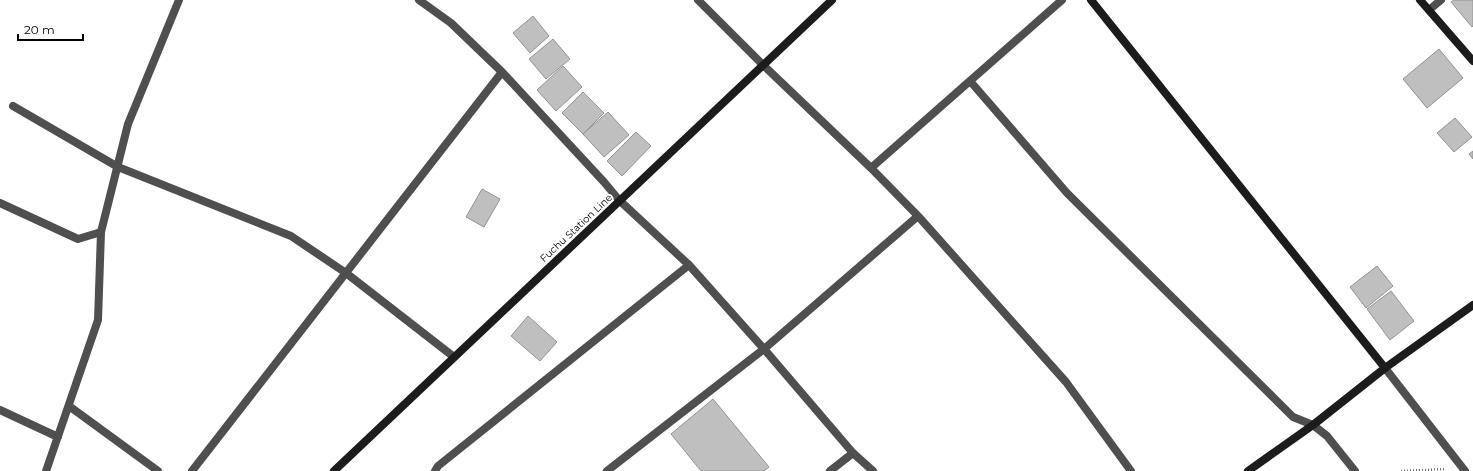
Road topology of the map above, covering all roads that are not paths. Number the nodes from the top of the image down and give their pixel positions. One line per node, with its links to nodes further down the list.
1 (179, 0): 15 (street)
2 (419, 0): 12 (street)
3 (698, 0): 11 (street)
4 (832, 0): 11 (street, Fuchu Station Line)
5 (1062, 0): 13 (street)
6 (1091, 0): 26 (street)
7 (1420, 0): 9 (street)
8 (1441, 0): 9 (street)
9 (1429, 10): 10 (street)
10 (1473, 61)
11 (764, 65): 16 (street); 17 (street, Fuchu Station Line)
12 (502, 72): 17 (street); 22 (street)
13 (970, 81): 16 (street); 29 (street)
14 (14, 106): 15 (street)
15 (118, 167): 20 (street); 22 (street)
16 (871, 168): 19 (street)
17 (619, 200): 21 (street); 25 (street, Fuchu Station Line)
18 (0, 203): 20 (street)
19 (918, 216): 24 (street); 41 (street)
20 (102, 232): 27 (street)
21 (689, 265): 24 (street); 37 (street)
22 (346, 273): 25 (street); 35 (street)
23 (1473, 305): 26 (street)
24 (764, 349): 31 (street); 38 (street)
25 (454, 357): 36 (street, Fuchu Station Line)
26 (1385, 368): 29 (street); 32 (street)
27 (69, 406): 30 (street); 34 (street)
28 (0, 410): 30 (street)
29 (1313, 425): 42 (street); 43 (street)
30 (58, 437): 33 (street)
31 (853, 453): 39 (street); 40 (street)
32 (1464, 470)
33 (46, 471)
34 (158, 471)
35 (192, 471)
36 (334, 471)
37 (435, 471)
38 (607, 471)
39 (830, 471)
40 (873, 471)
41 (1131, 471)
42 (1248, 471)
43 (1355, 471)

